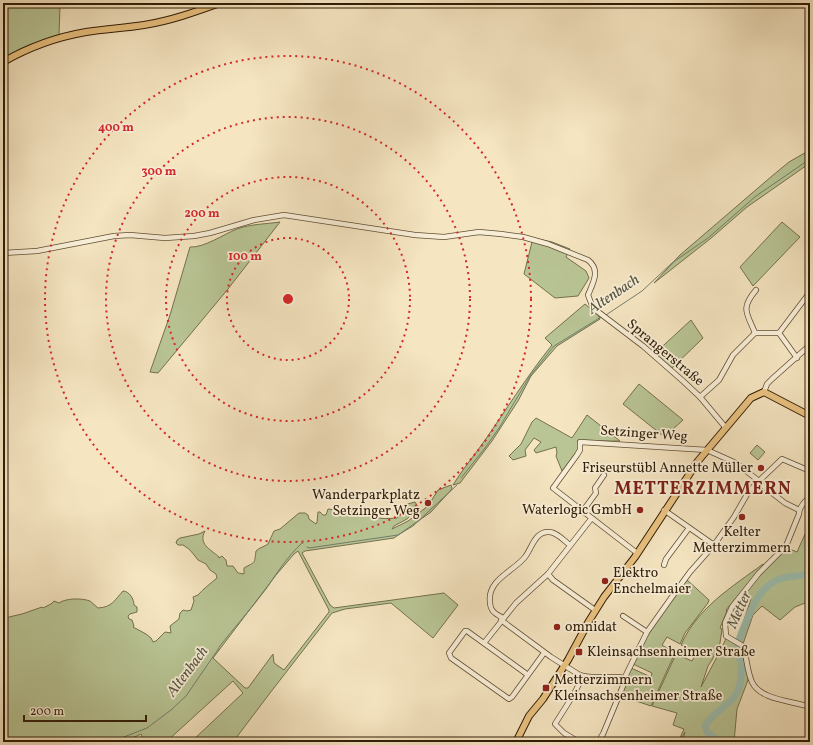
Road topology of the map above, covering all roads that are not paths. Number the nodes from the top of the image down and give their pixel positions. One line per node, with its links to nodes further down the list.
1 (220, 3): 2 (main road)
2 (3, 62)
3 (3, 253): 11 (street, Sprangerstraße)
4 (756, 290): 7 (street)
5 (810, 292): 6 (street)
6 (779, 333): 7 (street); 9 (street)
7 (755, 334): 11 (street)
8 (810, 345): 9 (street)
9 (797, 358): 10 (street)
10 (764, 392): 12 (main road); 13 (main road)
11 (700, 397): 13 (street, Sprangerstraße)
12 (810, 416)
13 (726, 428): 14 (main road)
14 (706, 450): 17 (street); 19 (main road); 21 (street, Setzinger Weg)
15 (810, 471): 17 (street)
16 (604, 475): 21 (street)
17 (758, 481): 20 (street); 25 (street)
18 (810, 496): 20 (street)
19 (664, 510): 23 (street); 26 (main road)
20 (799, 510): 39 (street)
21 (582, 512): 22 (street)
22 (591, 519): 24 (street); 26 (street)
23 (689, 528): 25 (street); 27 (street)
24 (570, 545): 28 (street); 31 (street)
25 (714, 545): 32 (street)
26 (637, 554): 29 (main road)
27 (664, 565)
28 (548, 574): 29 (street); 31 (street)
29 (595, 610): 35 (main road)
30 (623, 616): 32 (street)
31 (502, 619): 33 (street); 34 (street)
32 (647, 632): 38 (street)
33 (484, 642): 36 (street); 36 (street)
34 (544, 653): 35 (street); 36 (street)
35 (565, 665): 37 (street); 40 (main road)
36 (528, 675)
37 (583, 676): 38 (street); 41 (street)
38 (624, 679): 42 (street)
39 (810, 707)
40 (516, 742)
41 (579, 742)
42 (597, 742)

